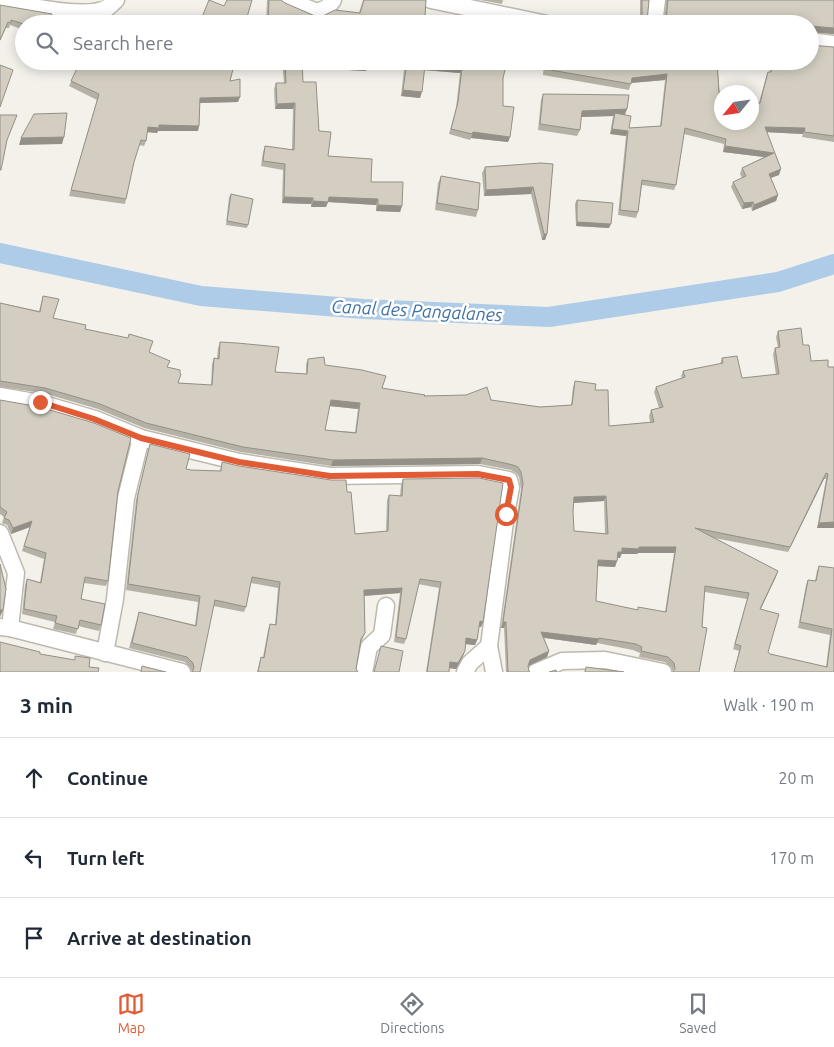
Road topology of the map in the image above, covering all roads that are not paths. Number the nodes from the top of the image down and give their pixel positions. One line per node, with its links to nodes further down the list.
1 (116, 0): 6 (street)
2 (286, 0): 3 (street)
3 (333, 0)
4 (431, 0): 7 (street)
5 (657, 0): 8 (street)
6 (0, 1)
7 (504, 15)
8 (655, 15)
9 (819, 42): 10 (street)
10 (834, 44)
11 (0, 396): 12 (street)
12 (141, 438): 16 (street); 17 (street)
13 (0, 533): 15 (street)
14 (386, 606): 19 (street)
15 (5, 627): 17 (street)
16 (489, 646): 20 (street); 21 (street)
17 (105, 653): 18 (street)
18 (182, 672)
19 (364, 672)
20 (465, 672)
21 (494, 672)
22 (536, 672): 23 (street)
23 (664, 672)

